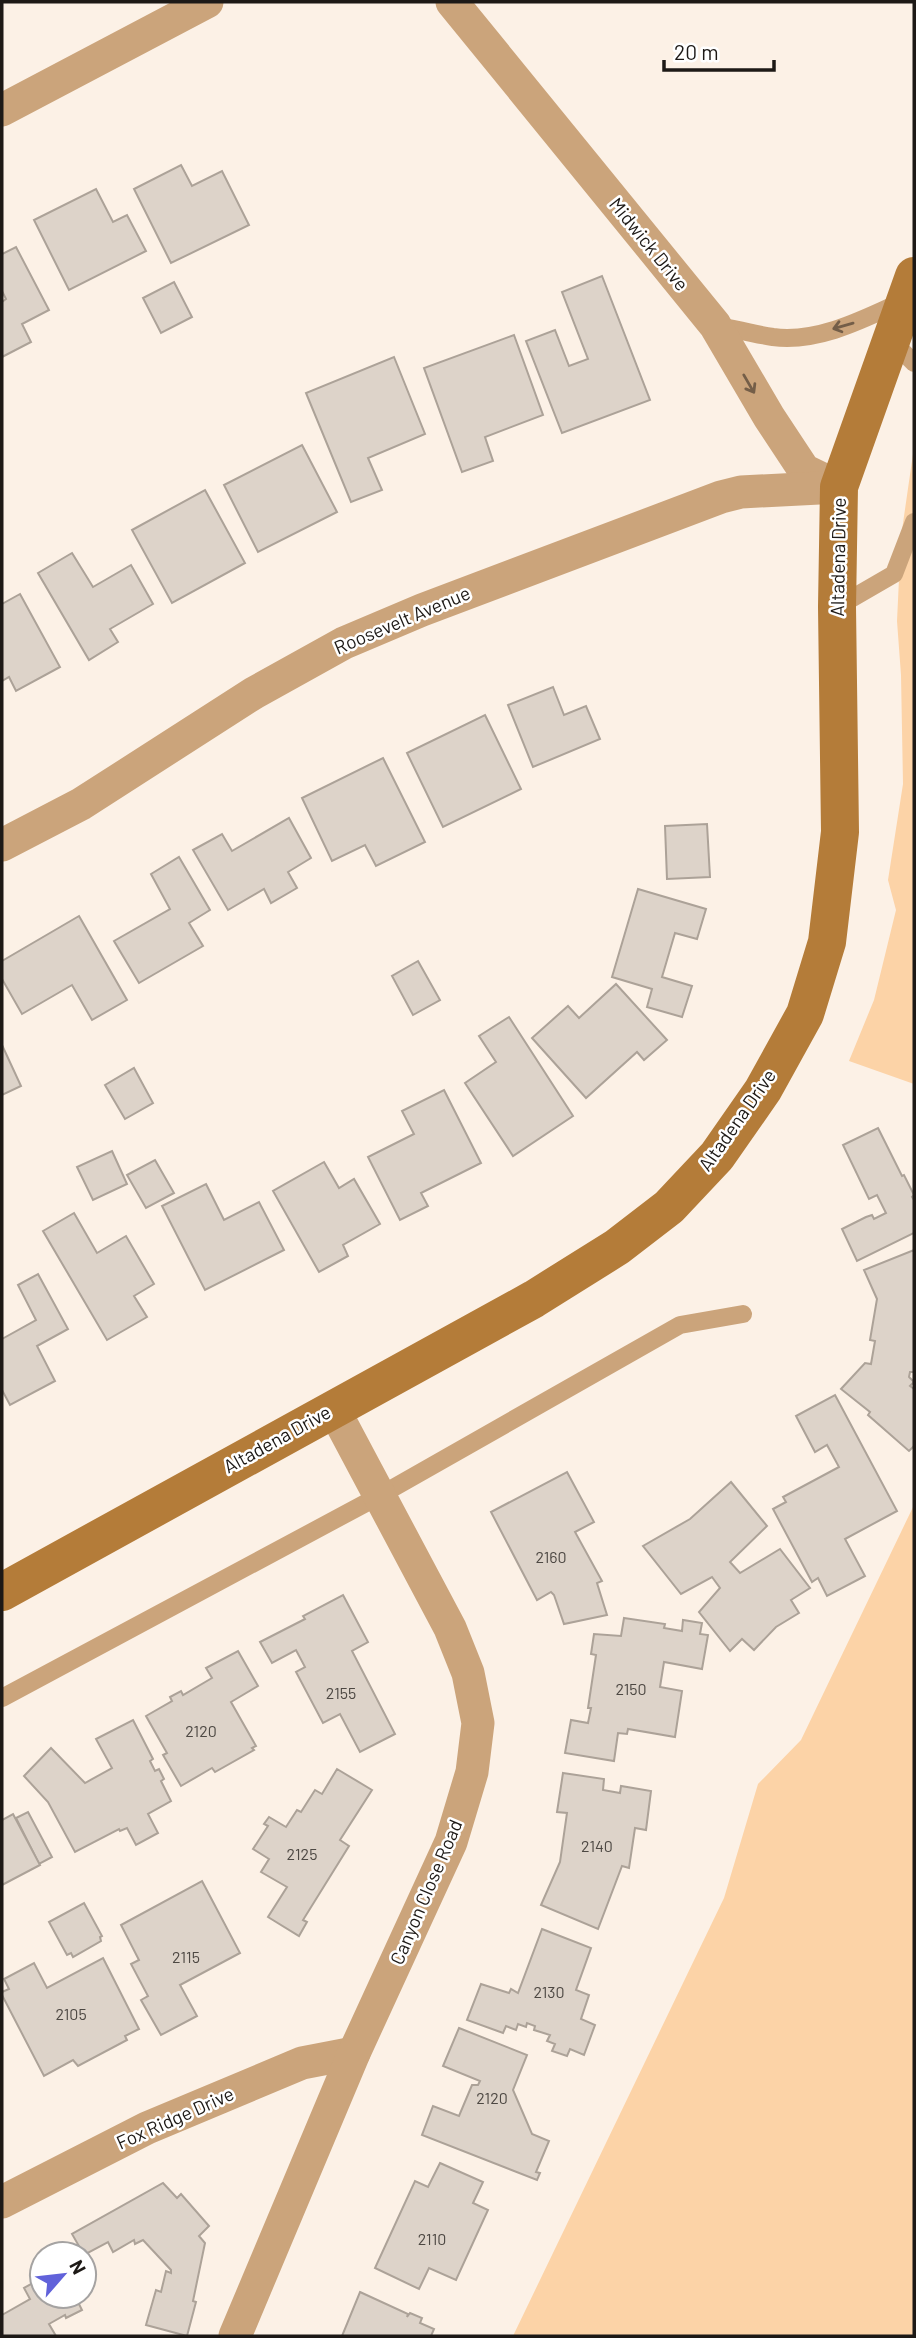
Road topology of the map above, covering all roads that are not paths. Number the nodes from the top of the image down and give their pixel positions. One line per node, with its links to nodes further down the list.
1 (207, 2): 3 (street)
2 (452, 2): 5 (street, Midwick Drive)
3 (2, 110)
4 (910, 288): 5 (lane, one-way to 5); 6 (main road, Altadena Drive)
5 (715, 325): 7 (street, Midwick Drive, one-way to 7)
6 (903, 351): 7 (main road, Altadena Drive)
7 (839, 486): 9 (main road, Altadena Drive); 10 (street, Roosevelt Avenue)
8 (914, 522): 9 (lane)
9 (836, 607): 12 (main road, Altadena Drive)
10 (2, 845)
11 (743, 1314): 13 (lane)
12 (333, 1408): 13 (street, Canyon Close Road); 14 (main road, Altadena Drive)
13 (379, 1496): 15 (lane); 16 (street, Canyon Close Road)
14 (2, 1592)
15 (2, 1698)
16 (354, 2053): 17 (street, Fox Ridge Drive); 18 (street, Canyon Close Road)
17 (2, 2202)
18 (234, 2336)

